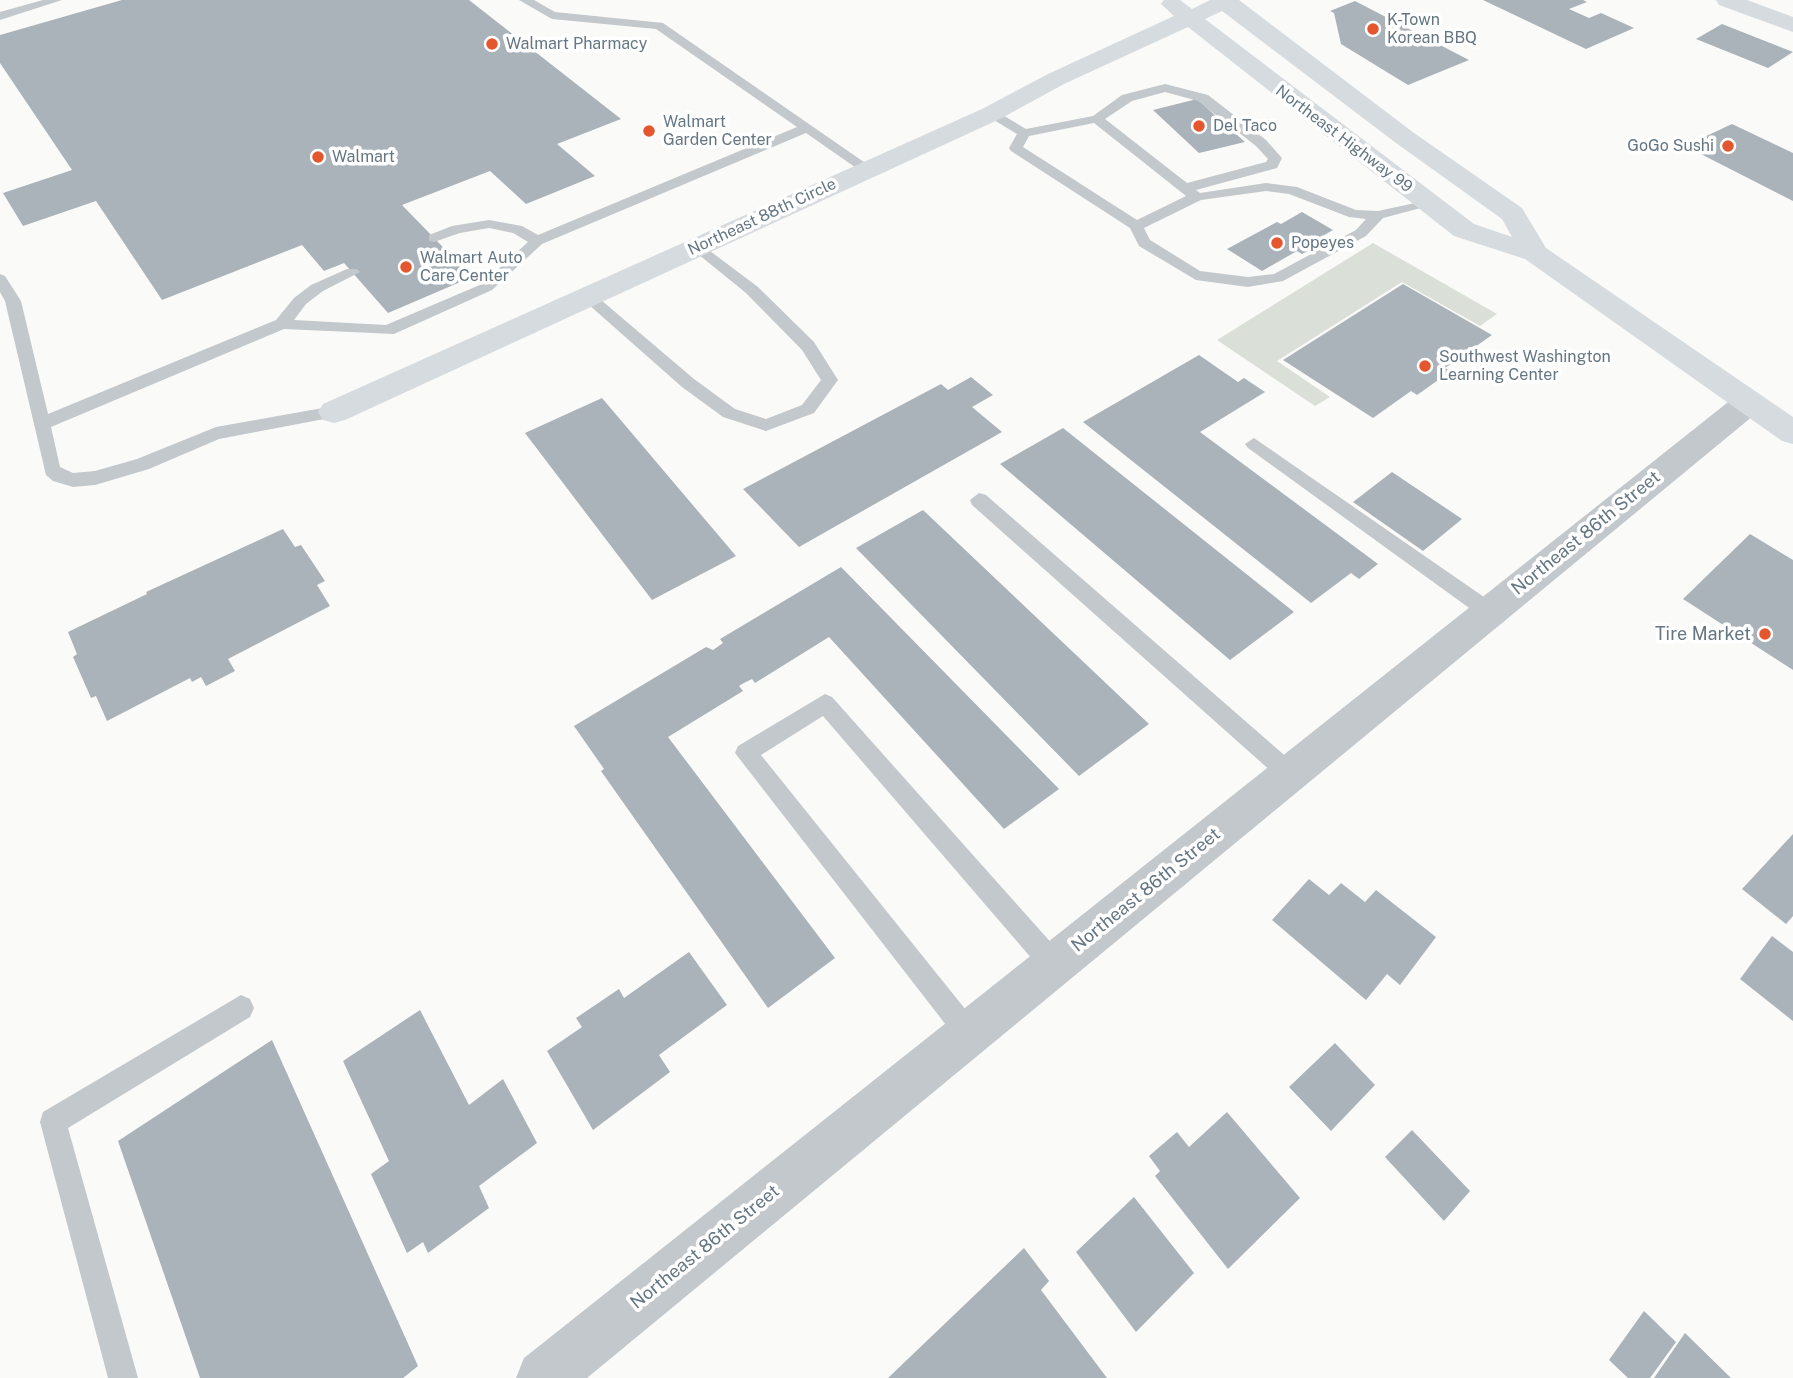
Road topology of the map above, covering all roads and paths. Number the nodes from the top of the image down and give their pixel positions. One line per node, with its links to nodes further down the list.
1 (56, 0): 6 (lane)
2 (525, 0): 11 (lane)
3 (1167, 0): 7 (main road, Northeast Highway 99)
4 (1727, 0): 8 (main road)
5 (1224, 1): 7 (main road, Northeast 88th Circle); 21 (main road, Northeast Highway 99)
6 (0, 16)
7 (1189, 18): 9 (main road, Northeast 88th Circle); 15 (main road, Northeast Highway 99)
8 (1793, 25)
9 (992, 114): 12 (lane); 13 (main road, Northeast 88th Circle)
10 (1097, 119): 12 (lane); 14 (lane); 14 (lane)
11 (808, 127): 13 (lane); 19 (lane)
12 (1024, 133): 17 (lane)
13 (867, 169): 20 (main road, Northeast 88th Circle)
14 (1191, 193): 16 (lane); 17 (lane)
15 (1429, 204): 16 (lane); 21 (main road, Northeast Highway 99)
16 (1378, 215): 17 (lane)
17 (1136, 226)
18 (434, 238): 19 (lane)
19 (537, 241): 25 (lane)
20 (698, 247): 24 (main road, Northeast 88th Circle); 24 (lane)
21 (1535, 253): 26 (main road, Northeast Highway 99)
22 (352, 272): 25 (lane)
23 (0, 279): 28 (lane)
24 (588, 297): 27 (main road, Northeast 88th Circle)
25 (282, 324): 28 (lane)
26 (1748, 403): 29 (main road, Northeast Highway 99); 32 (street, Northeast 86th Street)
27 (334, 412): 28 (lane)
28 (41, 424)
29 (1793, 433)
30 (1254, 444): 32 (lane)
31 (979, 500): 33 (lane)
32 (1490, 612): 33 (street, Northeast 86th Street)
33 (1290, 774): 34 (street, Northeast 86th Street)
34 (1054, 965): 36 (street, Northeast 86th Street); 36 (lane)
35 (241, 1008): 37 (lane)
36 (969, 1034): 38 (street, Northeast 86th Street)
37 (123, 1378)
38 (544, 1378)

